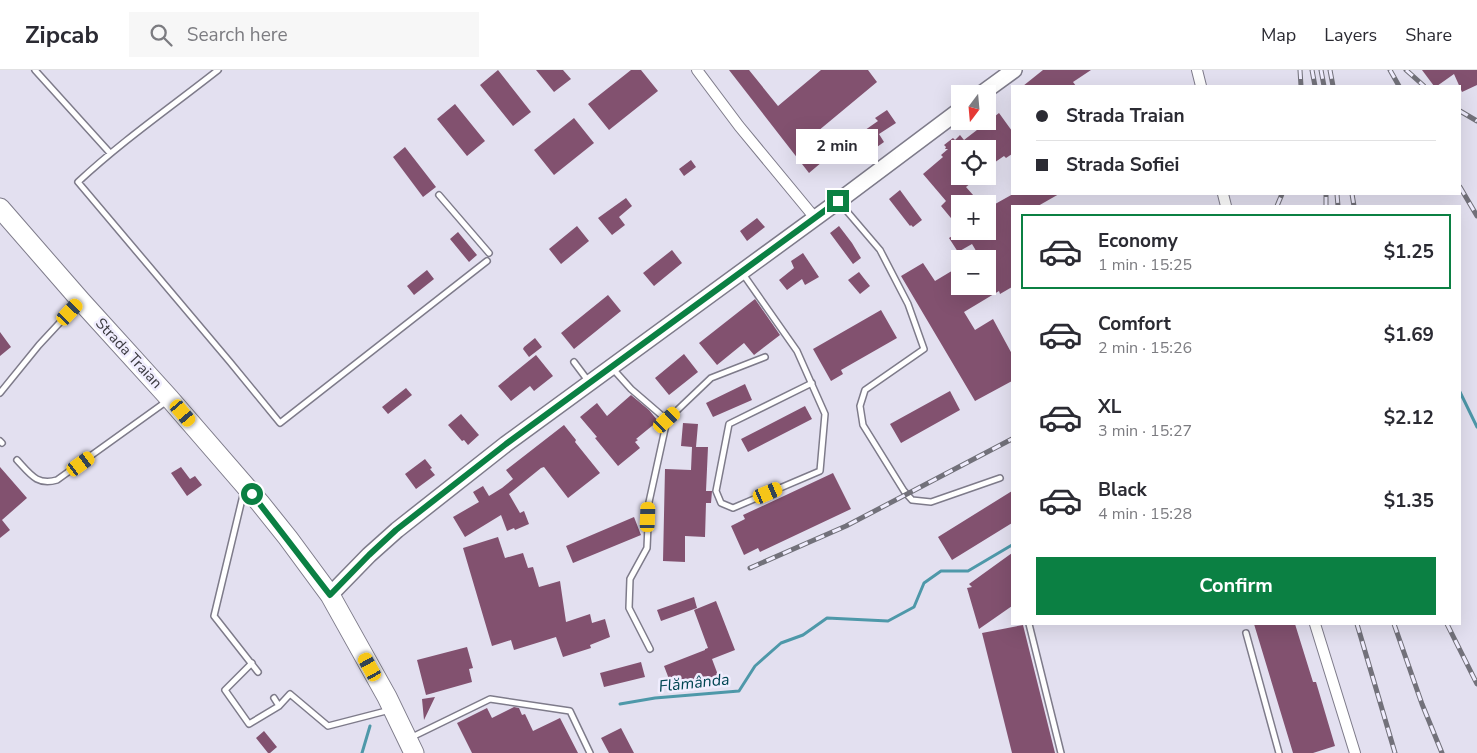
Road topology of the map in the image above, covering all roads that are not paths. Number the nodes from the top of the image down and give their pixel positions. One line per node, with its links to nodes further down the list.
1 (35, 70): 9 (lane)
2 (218, 70): 9 (lane)
3 (697, 70): 13 (street)
4 (1014, 70): 6 (street)
5 (1197, 70): 7 (street)
6 (993, 85)
7 (1201, 85)
8 (951, 117): 11 (street)
9 (110, 153): 15 (lane)
10 (439, 195): 14 (lane)
11 (838, 201): 13 (street); 27 (lane)
12 (0, 208): 17 (highway, Strada Trаian)
13 (814, 218): 16 (street)
14 (489, 253)
15 (487, 261)
16 (741, 272): 20 (street); 22 (lane)
17 (80, 301): 23 (lane); 24 (highway, Strada Trаian)
18 (765, 358): 25 (lane)
19 (574, 362): 21 (lane)
20 (611, 366): 21 (street); 25 (lane)
21 (590, 382): 29 (street)
22 (812, 383): 22 (lane)
23 (0, 393)
24 (170, 398): 26 (lane); 28 (highway, Strada Trаian)
25 (667, 420): 33 (lane)
26 (17, 460)
27 (1000, 478)
28 (245, 486): 29 (highway, Strada Trаian); 34 (lane)
29 (330, 595): 38 (highway, Strada Trаian)
30 (1029, 625): 41 (lane)
31 (1315, 625): 43 (street)
32 (1246, 633): 42 (lane)
33 (650, 649)
34 (252, 663): 35 (lane); 37 (lane)
35 (258, 672)
36 (274, 698): 37 (lane)
37 (279, 706): 38 (lane)
38 (393, 709): 39 (highway, Strada Trаian)
39 (411, 746): 40 (lane)
40 (590, 753)
41 (1061, 753)
42 (1279, 753)
43 (1355, 753)

